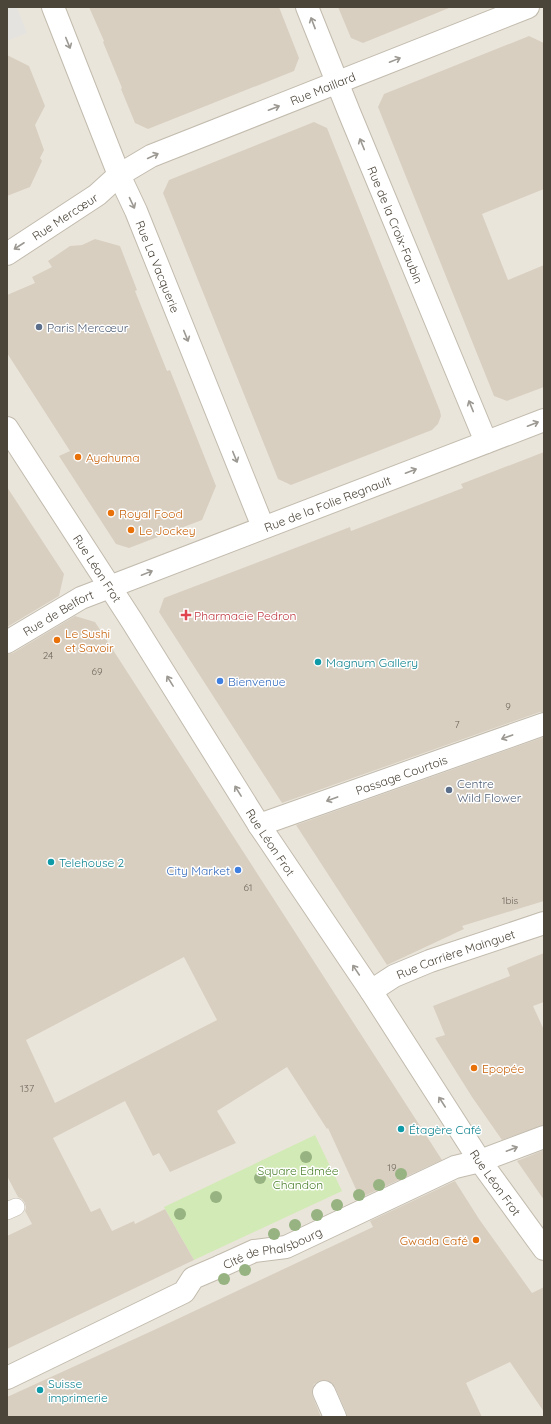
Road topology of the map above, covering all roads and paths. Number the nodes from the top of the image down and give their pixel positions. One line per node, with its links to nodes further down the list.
1 (53, 7): 5 (street, Rue La Vacquerie, one-way to 5)
2 (307, 7): 4 (street, Rue de la Croix-Faubin, one-way to 2)
3 (528, 7): 4 (street, Rue Maillard, one-way to 3)
4 (337, 83): 5 (street, Rue Maillard, one-way to 4); 9 (street, Rue de la Croix-Faubin, one-way to 4)
5 (119, 176): 6 (street, Rue Mercœur, one-way to 6); 10 (street, Rue La Vacquerie, one-way to 10)
6 (7, 254)
7 (544, 420): 9 (street, Rue de la Folie Regnault, one-way to 7)
8 (7, 428): 11 (street, Rue Léon Frot)
9 (486, 442): 10 (street, Rue de la Folie Regnault, one-way to 9)
10 (263, 527): 11 (street, Rue de la Folie Regnault, one-way to 10)
11 (110, 588): 12 (street, Rue de Belfort); 14 (street, Rue Léon Frot, one-way to 11)
12 (7, 642)
13 (544, 724): 14 (street, Passage Courtois, one-way to 14)
14 (259, 825): 16 (street, Rue Léon Frot, one-way to 14)
15 (544, 923): 16 (street, Rue Carrière Mainguet)
16 (370, 991): 18 (street, Rue Léon Frot, one-way to 16)
17 (544, 1137): 18 (street, Cité de Phalsbourg, one-way to 17)
18 (480, 1161): 19 (street, Rue Léon Frot); 20 (street, Cité de Phalsbourg)
19 (544, 1249)
20 (7, 1378)
21 (324, 1392): 22 (street)
22 (335, 1417)

